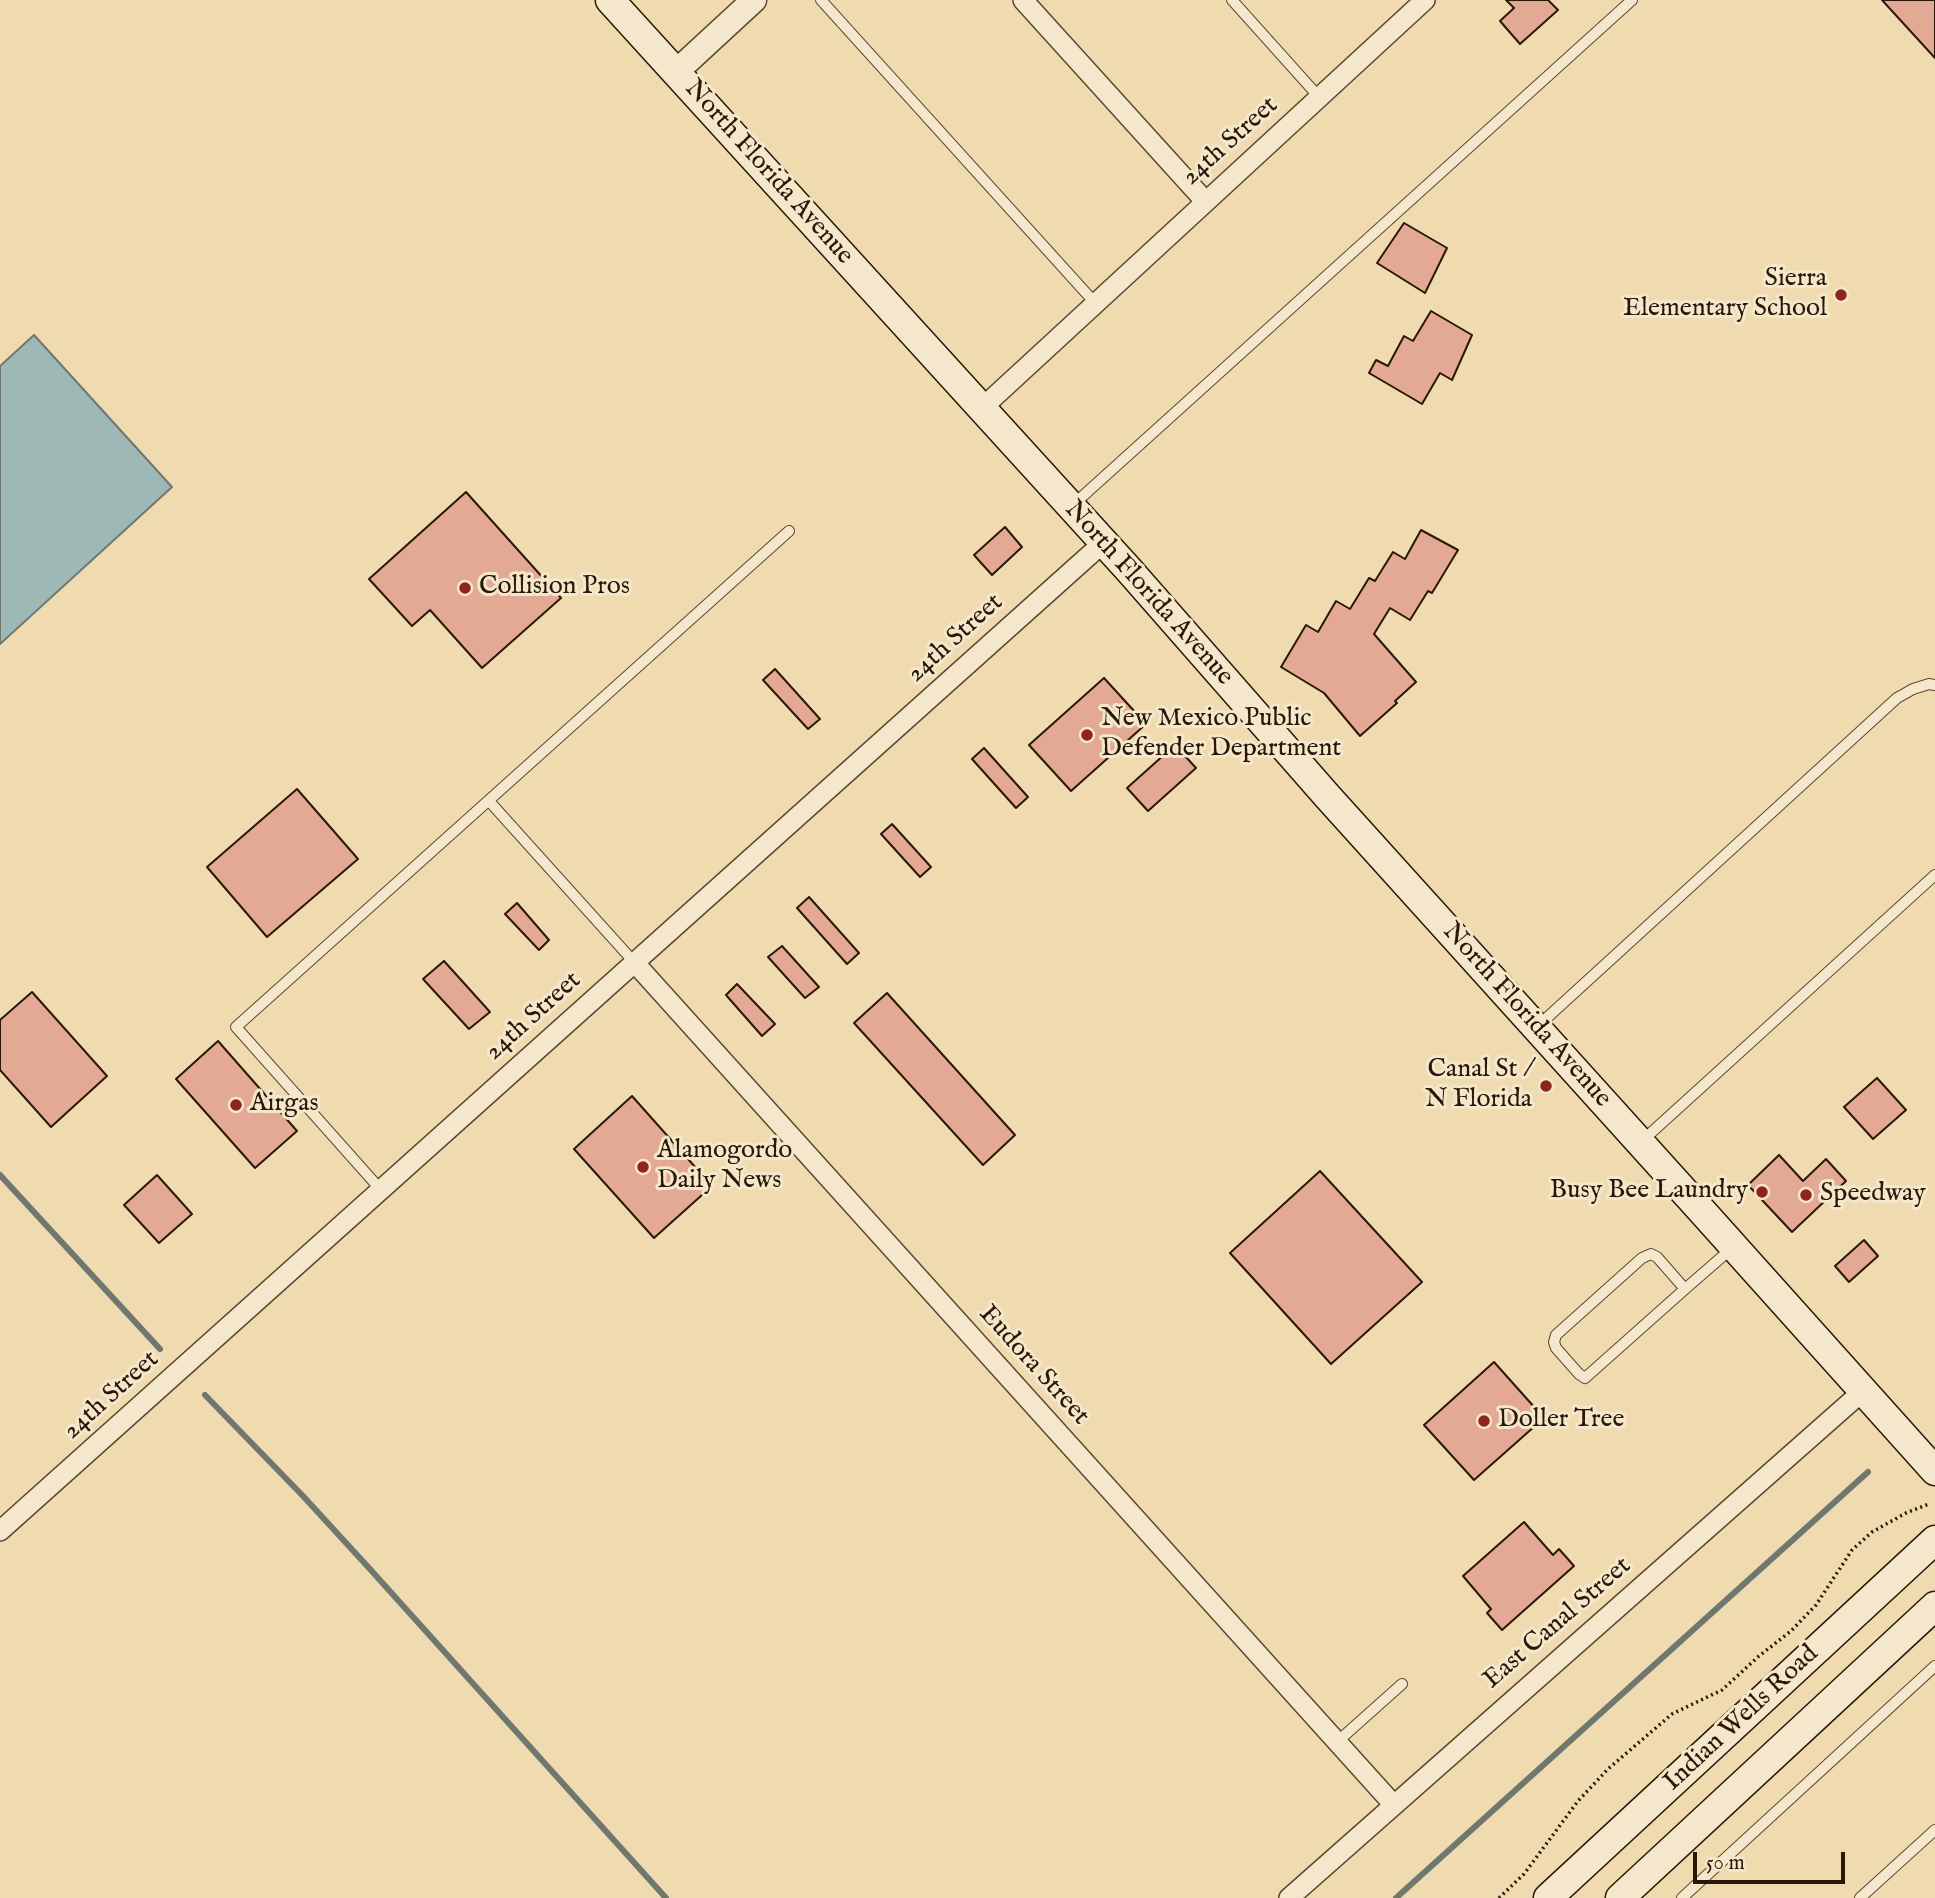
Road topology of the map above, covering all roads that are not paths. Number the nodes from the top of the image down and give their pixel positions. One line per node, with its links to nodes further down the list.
1 (610, 0): 8 (main road, North Florida Avenue)
2 (754, 0): 8 (street)
3 (821, 0): 11 (lane)
4 (1023, 0): 10 (street)
5 (1232, 0): 9 (lane)
6 (1425, 0): 9 (street, 24th Street)
7 (1632, 0): 13 (lane)
8 (676, 72): 12 (main road, North Florida Avenue)
9 (1319, 97): 10 (street, 24th Street)
10 (1205, 201): 11 (street, 24th Street)
11 (1096, 304): 12 (street, 24th Street)
12 (981, 408): 13 (main road, North Florida Avenue)
13 (1071, 507): 15 (main road, North Florida Avenue)
14 (789, 531): 17 (lane)
15 (1103, 542): 19 (street, 24th Street); 20 (main road, North Florida Avenue)
16 (1935, 685): 20 (lane)
17 (489, 801): 19 (lane); 22 (lane)
18 (1935, 876): 21 (lane)
19 (634, 962): 22 (street, 24th Street); 32 (street, Eudora Street)
20 (1536, 1028): 21 (main road, North Florida Avenue)
21 (1640, 1142): 23 (main road, North Florida Avenue)
22 (381, 1191): 27 (street, 24th Street)
23 (1734, 1246): 24 (lane); 25 (main road, North Florida Avenue)
24 (1685, 1289): 24 (lane)
25 (1863, 1391): 26 (main road, North Florida Avenue); 33 (street, East Canal Street)
26 (1935, 1471)
27 (0, 1531)
28 (1935, 1540): 35 (main road, Indian Wells Road)
29 (1935, 1606): 37 (main road, Indian Wells Road)
30 (1935, 1666): 38 (lane)
31 (1402, 1684): 32 (lane)
32 (1337, 1742): 33 (street, Eudora Street)
33 (1393, 1804): 36 (street, East Canal Street)
34 (1935, 1830): 39 (lane)
35 (1564, 1893)
36 (1289, 1898)
37 (1620, 1898)
38 (1682, 1898)
39 (1860, 1898)

